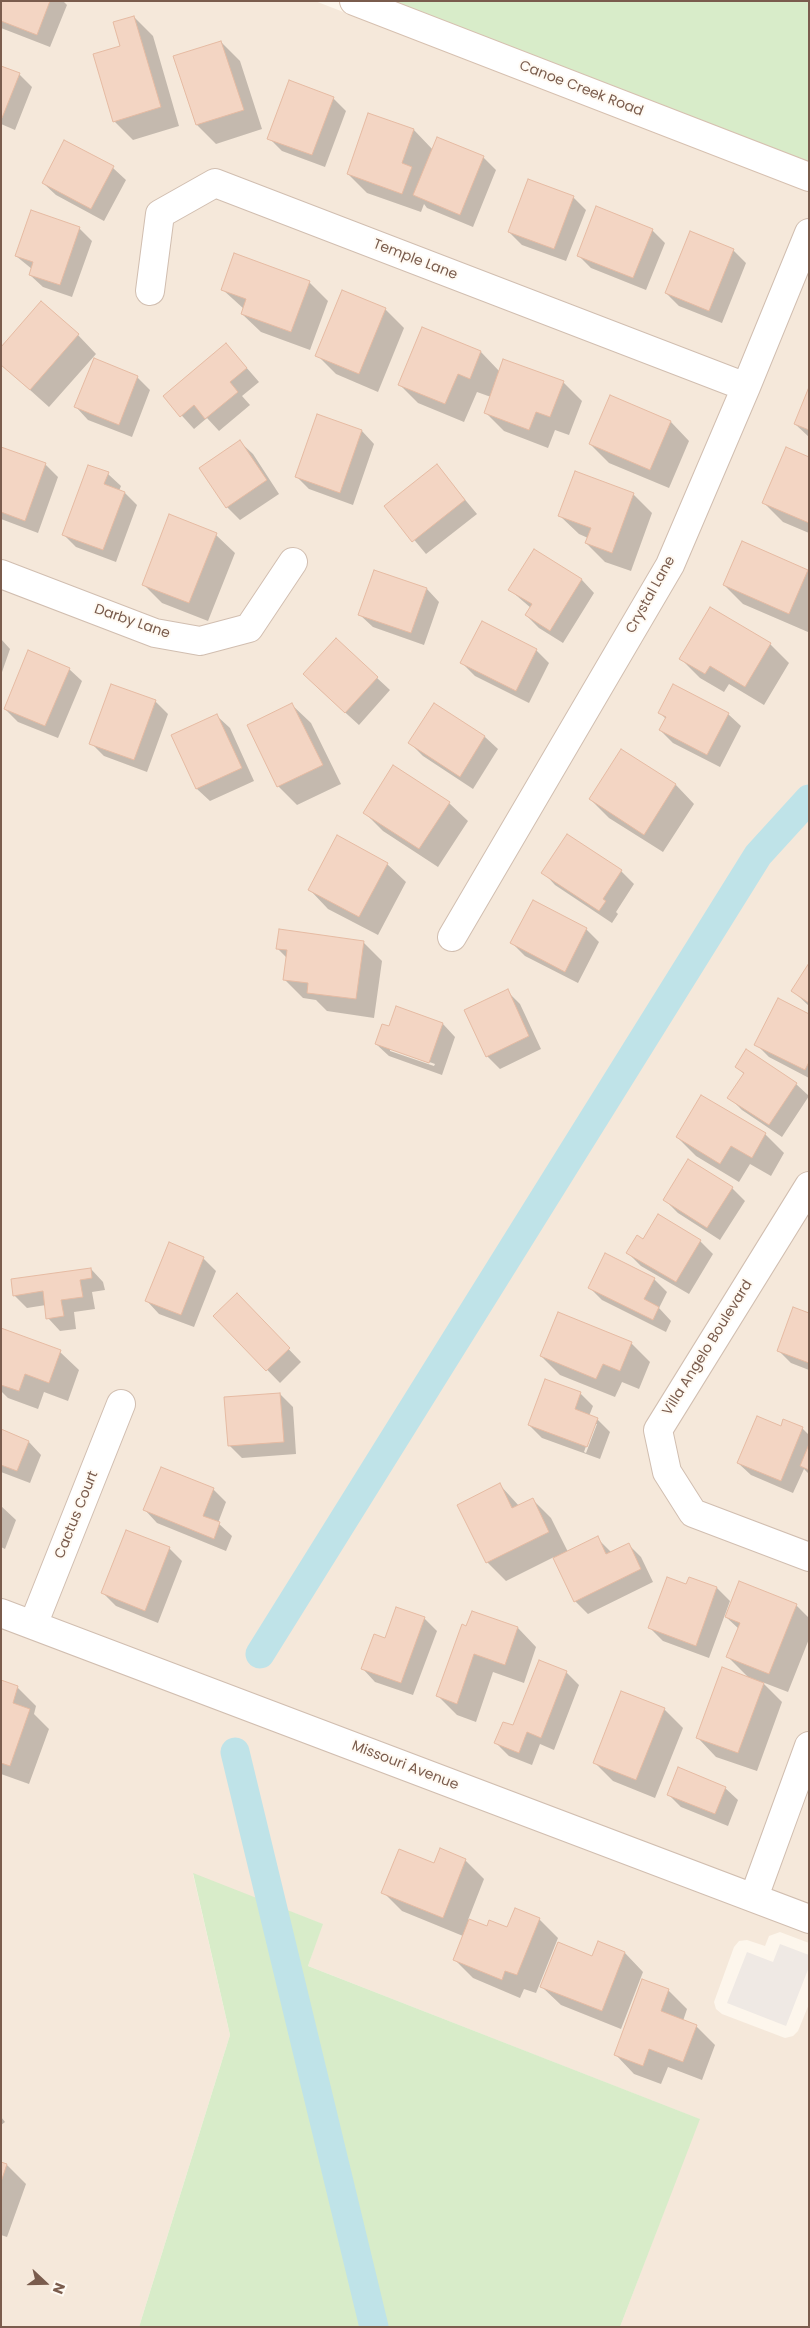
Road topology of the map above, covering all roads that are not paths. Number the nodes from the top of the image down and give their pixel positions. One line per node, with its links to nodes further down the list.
1 (354, 1): 2 (street, Canoe Creek Road)
2 (809, 177)
3 (809, 233): 5 (street, Crystal Lane)
4 (150, 291): 5 (street, Temple Lane)
5 (746, 387): 8 (street, Crystal Lane)
6 (293, 562): 7 (street, Darby Lane)
7 (1, 574)
8 (452, 937)
9 (809, 1186): 10 (street, Villa Angelo Boulevard)
10 (799, 1220): 12 (street, Villa Angelo Boulevard)
11 (121, 1404): 14 (street, Cactus Court)
12 (809, 1557)
13 (1, 1613): 14 (street, Missouri Avenue)
14 (33, 1625): 16 (street, Missouri Avenue)
15 (809, 1746): 16 (street)
16 (754, 1897): 17 (street, Missouri Avenue)
17 (809, 1919)

